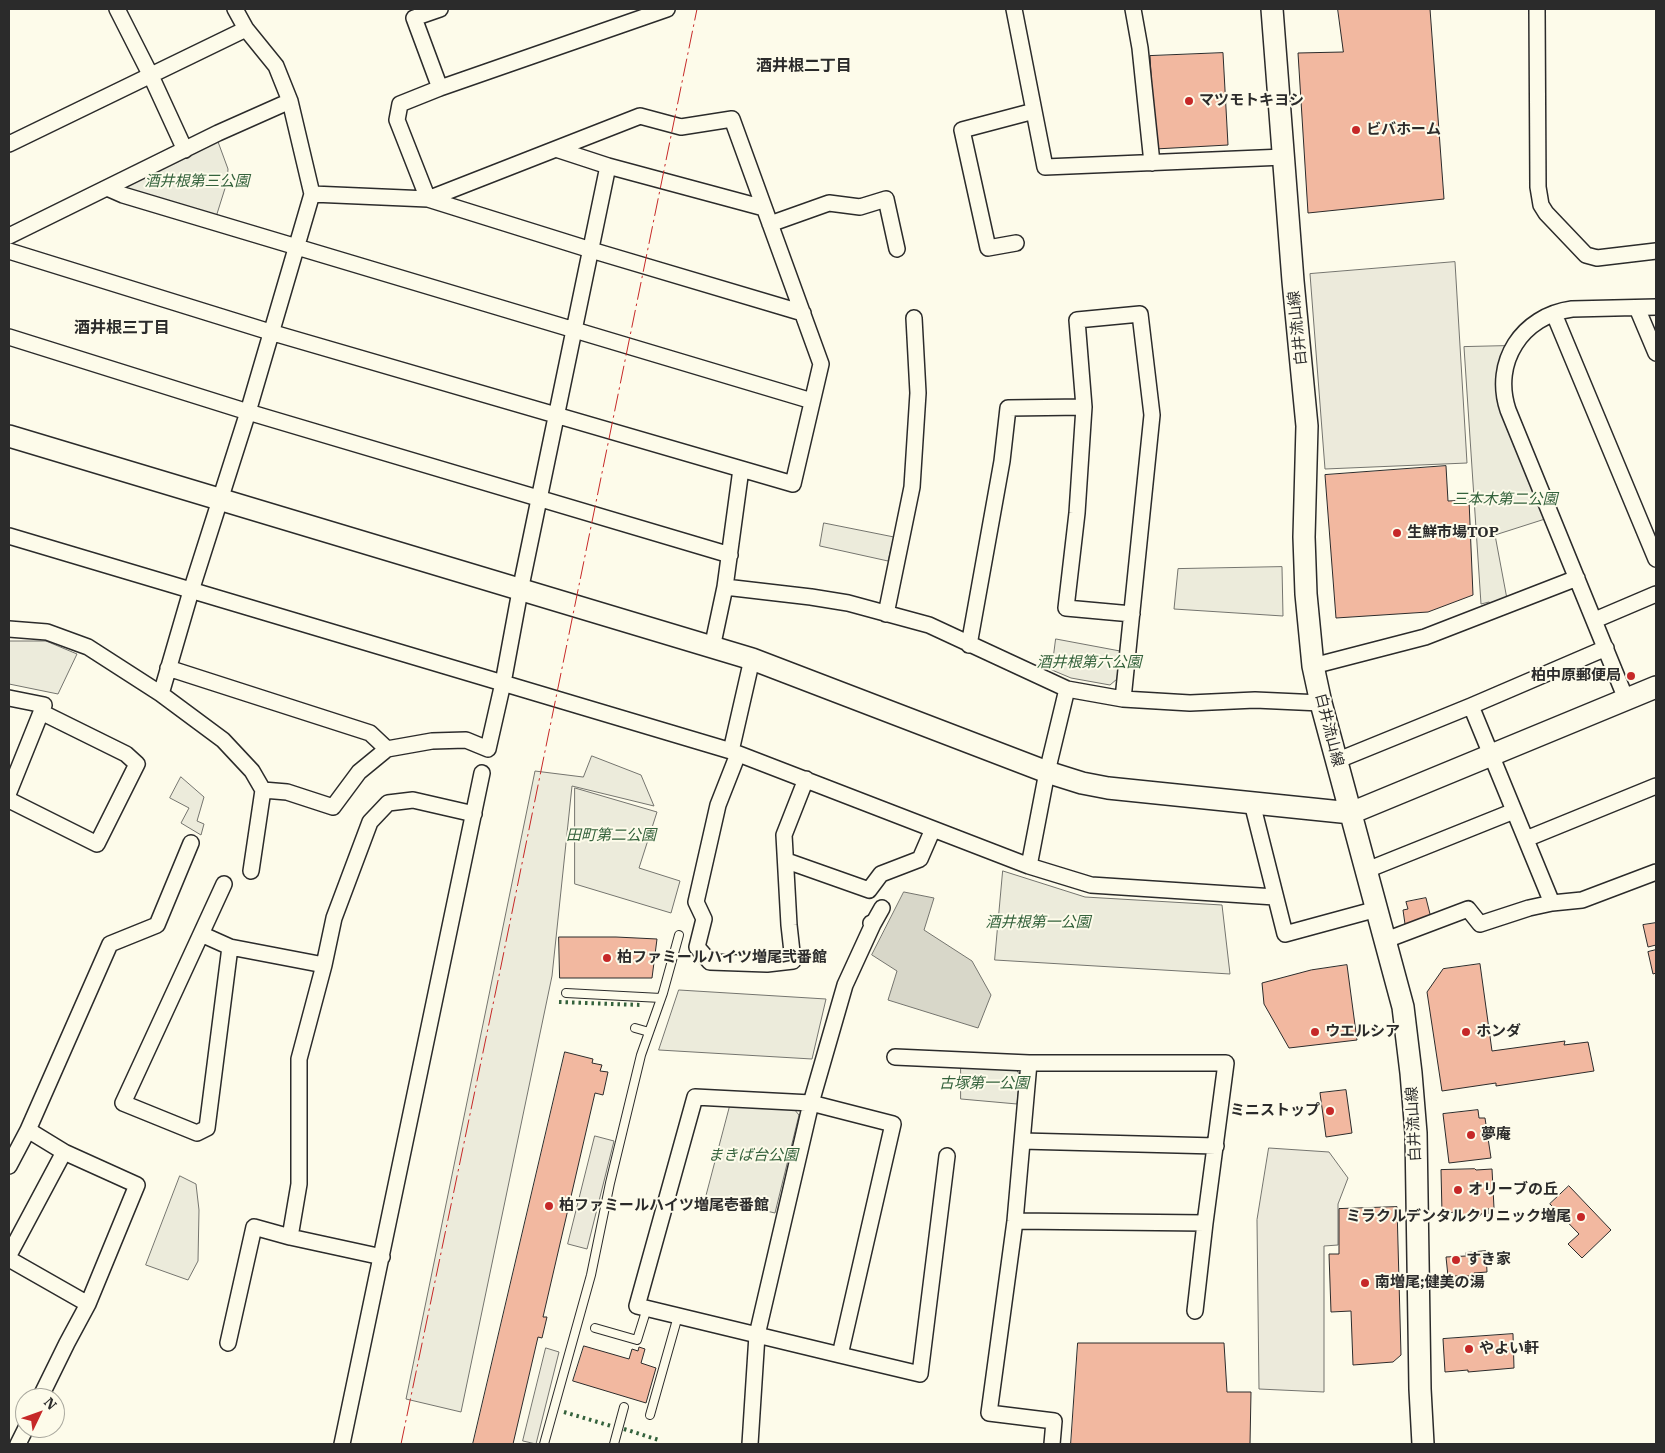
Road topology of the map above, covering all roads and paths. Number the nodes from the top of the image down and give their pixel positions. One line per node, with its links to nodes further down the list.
1 (117, 9): 10 (street)
2 (235, 9): 9 (street)
3 (437, 9): 11 (street)
4 (667, 9): 11 (street)
5 (1014, 9): 13 (street)
6 (1133, 9): 18 (street)
7 (1272, 9): 17 (street, 白井流山線)
8 (1537, 9): 31 (street)
9 (246, 29): 10 (street); 12 (street)
10 (151, 76): 14 (street); 16 (street)
11 (440, 88): 22 (street)
12 (290, 101): 16 (street); 21 (street)
13 (1034, 111): 18 (street); 26 (street)
14 (9, 144)
15 (556, 149): 19 (street); 22 (street); 23 (street)
16 (185, 150): 20 (street)
17 (1284, 157): 18 (street); 65 (street, 白井流山線)
18 (1152, 163)
19 (608, 166): 23 (street); 29 (street)
20 (107, 188): 25 (street); 27 (street)
21 (312, 194): 22 (street); 27 (street)
22 (428, 199): 29 (street)
23 (764, 208): 24 (street)
24 (770, 224): 28 (street); 34 (street)
25 (9, 236)
26 (1016, 243)
27 (295, 248): 37 (street); 38 (street)
28 (897, 249)
29 (591, 250): 34 (street); 37 (street)
30 (9, 251): 38 (street)
31 (1656, 251)
32 (1656, 307): 33 (street)
33 (1637, 308): 35 (street); 40 (street)
34 (803, 313): 41 (street)
35 (1554, 314): 51 (street); 52 (street)
36 (914, 318): 57 (street)
37 (574, 331): 41 (street); 44 (street)
38 (270, 332): 43 (street); 44 (street)
39 (9, 337): 43 (street)
40 (1656, 353)
41 (812, 401): 46 (street)
42 (1084, 407): 58 (street); 58 (street); 61 (street)
43 (248, 412): 47 (street); 48 (street)
44 (557, 414): 46 (street); 47 (street)
45 (9, 436): 48 (street)
46 (741, 469): 50 (street)
47 (539, 498): 50 (street); 55 (street)
48 (220, 499): 54 (street); 55 (street)
49 (9, 536): 54 (street)
50 (730, 555): 53 (street)
51 (1656, 559)
52 (1577, 578): 59 (street); 65 (street)
53 (725, 587): 57 (street); 62 (street)
54 (192, 591): 66 (street); 67 (street)
55 (520, 591): 62 (street); 67 (street)
56 (1656, 594): 59 (street)
57 (886, 614): 61 (street)
58 (1132, 614): 72 (street)
59 (1595, 620): 63 (street)
60 (9, 629): 70 (street)
61 (969, 645): 69 (street)
62 (712, 648): 64 (street)
63 (1606, 648): 73 (street); 75 (street)
64 (752, 660): 78 (street); 81 (street)
65 (1313, 666): 74 (street, 白井流山線)
66 (168, 668): 70 (street); 77 (street)
67 (503, 683): 77 (street); 78 (street)
68 (1656, 687): 73 (street)
69 (1067, 689): 72 (street); 81 (street)
70 (161, 694): 85 (street)
71 (9, 698): 76 (street)
72 (1122, 699): 74 (street)
73 (1626, 699): 79 (street)
74 (1321, 703): 80 (street, 白井流山線)
75 (1471, 706): 79 (street); 80 (street)
76 (41, 712): 86 (street); 87 (street)
77 (387, 749): 85 (street)
78 (734, 752): 83 (street); 95 (street)
79 (1492, 756): 89 (street); 90 (street)
80 (1336, 761): 90 (street, 白井流山線)
81 (1047, 772): 88 (street); 96 (street)
82 (482, 773): 91 (street)
83 (806, 779): 92 (street); 95 (street)
84 (1656, 786): 93 (street)
85 (263, 790): 98 (street)
86 (9, 792)
87 (9, 800)
88 (1252, 803): 90 (street); 101 (street)
89 (1514, 810): 93 (street); 97 (street)
90 (1351, 813): 97 (street, 白井流山線)
91 (474, 814): 109 (street); 127 (street)
92 (933, 829): 95 (street); 96 (street)
93 (1526, 839): 102 (street)
94 (191, 843): 117 (street)
95 (787, 860)
96 (1029, 866): 101 (street)
97 (1367, 870): 104 (street, 白井流山線)
98 (251, 871)
99 (1656, 872): 102 (street)
100 (224, 884): 105 (street)
101 (1275, 897): 104 (street)
102 (1552, 903): 107 (street)
103 (882, 908): 116 (street)
104 (1377, 910): 107 (street, 白井流山線)
105 (201, 934): 108 (street); 108 (street)
106 (680, 935): 111 (lane)
107 (1386, 940): 145 (street, 白井流山線)
108 (230, 947): 109 (street)
109 (324, 965): 125 (street)
110 (566, 993): 111 (lane)
111 (661, 998): 113 (lane)
112 (635, 1028): 113 (lane)
113 (649, 1032): 141 (lane)
114 (895, 1057): 115 (street)
115 (1029, 1063): 118 (street); 119 (street)
116 (811, 1103): 130 (street); 134 (street); 136 (street)
117 (28, 1130): 120 (street); 122 (street)
118 (1022, 1141): 119 (street); 123 (street)
119 (1216, 1146): 124 (street)
120 (64, 1152): 126 (street); 129 (street)
121 (946, 1156): 136 (street)
122 (9, 1166)
123 (1015, 1221): 124 (street); 144 (street)
124 (1205, 1223): 131 (street)
125 (290, 1237): 127 (street); 135 (street)
126 (9, 1255)
127 (382, 1257): 140 (street)
128 (9, 1260): 129 (street)
129 (88, 1304): 137 (street)
130 (647, 1308): 132 (street); 133 (lane)
131 (1195, 1311)
132 (678, 1316): 134 (street); 139 (lane)
133 (595, 1328)
134 (757, 1335): 136 (street); 143 (street)
135 (228, 1343)
136 (840, 1355)
137 (45, 1388)
138 (624, 1408): 142 (lane)
139 (650, 1415)
140 (342, 1444)
141 (544, 1444)
142 (614, 1444)
143 (750, 1444)
144 (1052, 1444)
145 (1423, 1444)

